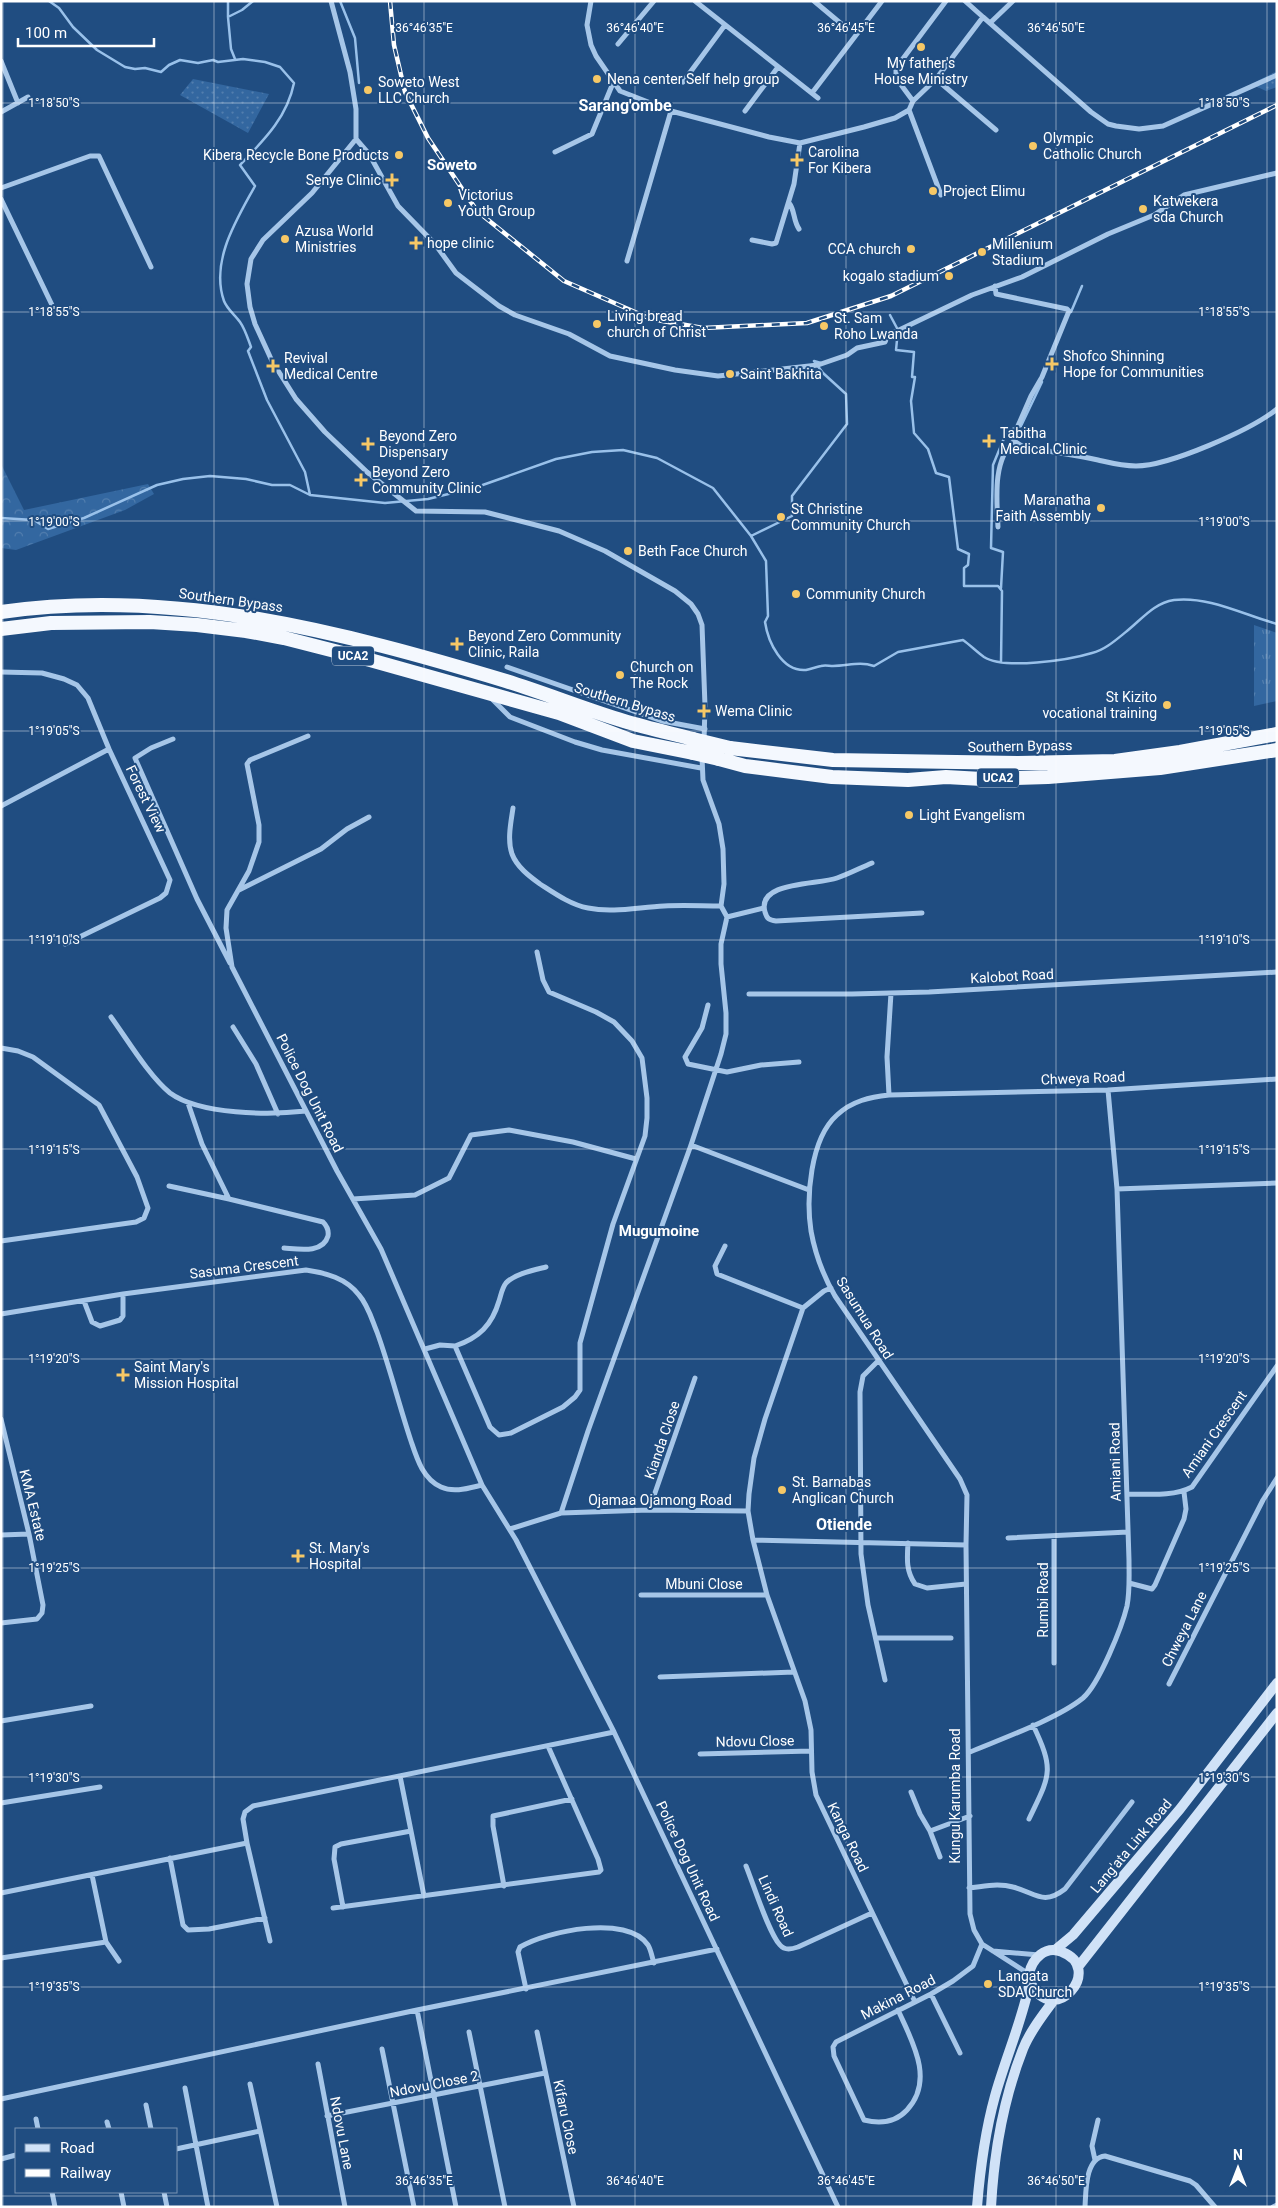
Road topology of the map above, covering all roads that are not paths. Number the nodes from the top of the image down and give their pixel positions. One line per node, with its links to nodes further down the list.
1 (332, 1): 31 (street)
2 (591, 1): 20 (street)
3 (654, 1): 14 (street)
4 (695, 1): 12 (street)
5 (814, 1): 13 (street)
6 (882, 1): 21 (street)
7 (946, 1): 24 (street)
8 (965, 1): 10 (street)
9 (1013, 1): 11 (street)
10 (983, 17): 11 (street); 18 (street)
11 (990, 23): 17 (street)
12 (726, 25): 16 (street); 19 (street)
13 (845, 26)
14 (618, 44)
15 (1, 61): 25 (street)
16 (778, 67): 21 (street); 28 (street)
17 (1277, 77)
18 (936, 79): 24 (street); 30 (street)
19 (683, 82)
20 (613, 83): 27 (street); 33 (street)
21 (812, 93): 23 (street)
22 (28, 97): 25 (street)
23 (818, 98)
24 (913, 101): 26 (street)
25 (18, 103): 29 (street)
26 (909, 110): 32 (street); 36 (street)
27 (671, 111): 32 (street); 41 (street)
28 (746, 111)
29 (1, 112)
30 (996, 130)
31 (356, 139): 43 (street); 53 (street)
32 (800, 143): 38 (street)
33 (555, 152)
34 (1277, 173): 43 (street)
35 (1, 188): 42 (street)
36 (941, 195)
37 (1, 198): 44 (street)
38 (789, 203): 39 (street); 40 (street)
39 (799, 229)
40 (752, 240)
41 (627, 261)
42 (151, 267)
43 (995, 286): 46 (street)
44 (52, 305)
45 (1277, 409): 46 (street)
46 (1014, 441): 47 (street)
47 (998, 528)
48 (1, 612): 57 (highway, Southern Bypass / UCA2)
49 (1, 629): 52 (highway, Southern Bypass / UCA2)
50 (507, 667): 53 (street)
51 (1, 672): 58 (street, Forest View)
52 (486, 693): 57 (highway, Southern Bypass / UCA2); 60 (street)
53 (704, 728): 60 (street)
54 (1277, 734): 57 (highway, Southern Bypass / UCA2, bridge)
55 (308, 736): 65 (street, Police Dog Unit Road)
56 (173, 739): 72 (street)
57 (693, 746): 59 (highway, Southern Bypass / UCA2, bridge)
58 (109, 749): 61 (street); 70 (street, Forest View)
59 (1277, 750)
60 (701, 768): 66 (street)
61 (1, 806)
62 (512, 808): 66 (street)
63 (368, 818): 65 (street)
64 (872, 862): 67 (street)
65 (237, 892): 72 (street, Police Dog Unit Road)
66 (721, 906): 69 (street)
67 (764, 908): 68 (street); 69 (street)
68 (922, 913)
69 (727, 917): 81 (street)
70 (65, 944)
71 (537, 952): 89 (street)
72 (232, 967): 86 (street, Police Dog Unit Road)
73 (1277, 972): 74 (street, Kalobot Road)
74 (891, 993): 75 (street, Kalobot Road); 84 (street)
75 (749, 994)
76 (708, 1005): 81 (street)
77 (111, 1017): 85 (street)
78 (233, 1027): 87 (street)
79 (1, 1048): 96 (street)
80 (799, 1062): 81 (street)
81 (716, 1070): 88 (street)
82 (1277, 1079): 83 (street, Chweya Road)
83 (1108, 1090): 84 (street, Chweya Road); 92 (street, Amiani Road)
84 (889, 1095): 93 (street, Sasumua Road)
85 (188, 1103): 87 (street); 94 (street)
86 (306, 1111): 87 (street); 95 (street, Police Dog Unit Road)
87 (278, 1114)
88 (691, 1145): 93 (street); 119 (street)
89 (636, 1159): 95 (street); 105 (street)
90 (1277, 1183): 92 (street)
91 (169, 1186): 94 (street)
92 (1117, 1189): 116 (street, Amiani Road)
93 (809, 1190): 100 (street, Sasumua Road)
94 (229, 1199): 98 (street)
95 (353, 1199): 106 (street, Police Dog Unit Road)
96 (1, 1241)
97 (725, 1246): 103 (street)
98 (284, 1248)
99 (546, 1267): 105 (street)
100 (831, 1288): 103 (street); 107 (street, Sasumua Road)
101 (123, 1294): 102 (street, Sasuma Crescent); 102 (street); 114 (street, Sasuma Crescent)
102 (84, 1301): 104 (street, Sasuma Crescent)
103 (802, 1308): 118 (street, Ojamaa Ojamong Road)
104 (1, 1314)
105 (456, 1346): 106 (street)
106 (425, 1350): 114 (street, Police Dog Unit Road)
107 (878, 1360): 127 (street); 129 (street, Sasumua Road)
108 (1277, 1366): 115 (street, Amiani Crescent)
109 (695, 1378): 117 (street, Kianda Close)
110 (1, 1419): 111 (street, KMA Estate)
111 (9, 1453): 112 (street); 122 (street, KMA Estate)
112 (1, 1454)
113 (1277, 1478): 142 (street, Chweya Lane)
114 (482, 1485): 120 (street)
115 (1184, 1492): 116 (street, Amiani Crescent); 130 (street)
116 (1127, 1494): 121 (street, Amiani Road)
117 (649, 1510): 118 (street, Ojamaa Ojamong Road); 119 (street, Ojamaa Ojamong Road)
118 (748, 1511): 126 (street, Kanga Road)
119 (561, 1513): 120 (street, Ojamaa Ojamong Road)
120 (510, 1528): 147 (street, Police Dog Unit Road)
121 (1128, 1532): 124 (street); 130 (street, Amiani Road)
122 (29, 1534): 123 (street); 134 (street, KMA Estate)
123 (1, 1535)
124 (1054, 1537): 125 (street); 137 (street, Rumbi Road)
125 (1008, 1538)
126 (753, 1540): 127 (street); 132 (street, Kanga Road)
127 (860, 1543): 128 (street); 135 (street)
128 (908, 1543): 129 (street); 131 (street)
129 (966, 1545): 131 (street, Sasumua Road)
130 (1129, 1583): 146 (street, Amiani Road)
131 (966, 1584): 150 (street, Kungu Karumba Road)
132 (767, 1595): 133 (street, Mbuni Close); 138 (street, Kanga Road)
133 (640, 1596)
134 (1, 1624)
135 (876, 1638): 136 (street); 140 (street)
136 (951, 1638)
137 (1054, 1664)
138 (794, 1672): 139 (street); 149 (street, Kanga Road)
139 (660, 1677)
140 (885, 1680)
141 (1277, 1683): 179 (main road, Lang'ata Link Road)
142 (1169, 1684)
143 (90, 1706): 145 (street)
144 (1277, 1713): 185 (main road)
145 (1, 1721)
146 (1033, 1725): 150 (street, Amiani Road); 159 (street)
147 (614, 1732): 148 (street); 178 (street, Police Dog Unit Road)
148 (548, 1746): 152 (street); 155 (street)
149 (812, 1751): 151 (street, Ndovu Close); 173 (street, Kanga Road)
150 (970, 1752): 158 (street, Kungu Karumba Road)
151 (700, 1754)
152 (400, 1776): 160 (street); 162 (street)
153 (100, 1787): 157 (street)
154 (911, 1792): 161 (street)
155 (572, 1799): 167 (street); 167 (street)
156 (1132, 1802): 168 (street)
157 (1, 1803)
158 (970, 1816): 161 (street); 168 (street, Kungu Karumba Road)
159 (1030, 1819)
160 (411, 1831): 170 (street); 171 (street)
161 (930, 1831): 163 (street)
162 (247, 1843): 164 (street); 174 (street)
163 (940, 1856)
164 (170, 1858): 166 (street); 174 (street)
165 (746, 1866): 173 (street, Lindi Road)
166 (92, 1875): 169 (street); 176 (street)
167 (504, 1886): 170 (street)
168 (969, 1888): 177 (street, Kungu Karumba Road)
169 (1, 1893)
170 (424, 1896): 171 (street)
171 (343, 1906): 172 (street)
172 (333, 1908)
173 (872, 1913): 190 (street, Kanga Road)
174 (265, 1918): 175 (street)
175 (270, 1941)
176 (106, 1942): 182 (street); 183 (street)
177 (982, 1944): 180 (street); 188 (street, Makina Road)
178 (717, 1949): 184 (street); 233 (street, Police Dog Unit Road)
179 (1055, 1950): 181 (main road); 185 (main road)
180 (992, 1951): 181 (street); 186 (street)
181 (1040, 1955): 186 (main road)
182 (1, 1958)
183 (120, 1961)
184 (654, 1963): 187 (street); 187 (street)
185 (1078, 1967): 189 (main road)
186 (1030, 1978): 189 (main road); 234 (main road)
187 (526, 1988): 191 (street)
188 (931, 1994): 190 (street, Makina Road); 196 (street)
189 (1054, 2000): 235 (main road)
190 (915, 2002): 192 (street, Makina Road)
191 (417, 2010): 202 (street); 203 (street)
192 (898, 2010): 192 (street, Makina Road)
193 (469, 2032): 200 (street)
194 (537, 2032): 198 (street, Kifaru Close)
195 (382, 2048): 204 (street)
196 (960, 2054)
197 (318, 2064): 206 (street, Ndovu Lane)
198 (545, 2073): 200 (street, Ndovu Close 2); 232 (street, Kifaru Close)
199 (250, 2084): 213 (street)
200 (480, 2086): 202 (street, Ndovu Close 2); 231 (street)
201 (185, 2088): 214 (street)
202 (434, 2095): 204 (street, Ndovu Close 2); 230 (street)
203 (1, 2099)
204 (392, 2103): 206 (street, Ndovu Close 2); 229 (street)
205 (146, 2106): 212 (street)
206 (327, 2116): 228 (street, Ndovu Lane)
207 (36, 2119): 210 (street)
208 (1098, 2120): 218 (street)
209 (108, 2122): 211 (street)
210 (38, 2128)
211 (109, 2128)
212 (151, 2128)
213 (260, 2130): 214 (street); 227 (street)
214 (195, 2145): 215 (street); 226 (street)
215 (178, 2149)
216 (15, 2155): 217 (street)
217 (1, 2159)
218 (1095, 2160): 236 (street); 237 (street)
219 (52, 2193): 223 (street)
220 (121, 2193): 224 (street)
221 (164, 2193): 225 (street)
222 (1277, 2205): 238 (street)
223 (55, 2207)
224 (124, 2207)
225 (167, 2207)
226 (208, 2207)
227 (277, 2207)
228 (345, 2207)
229 (414, 2207)
230 (456, 2207)
231 (505, 2207)
232 (574, 2207)
233 (838, 2207)
234 (977, 2207)
235 (991, 2207)
236 (1085, 2207)
237 (1215, 2207)
238 (1273, 2207)

